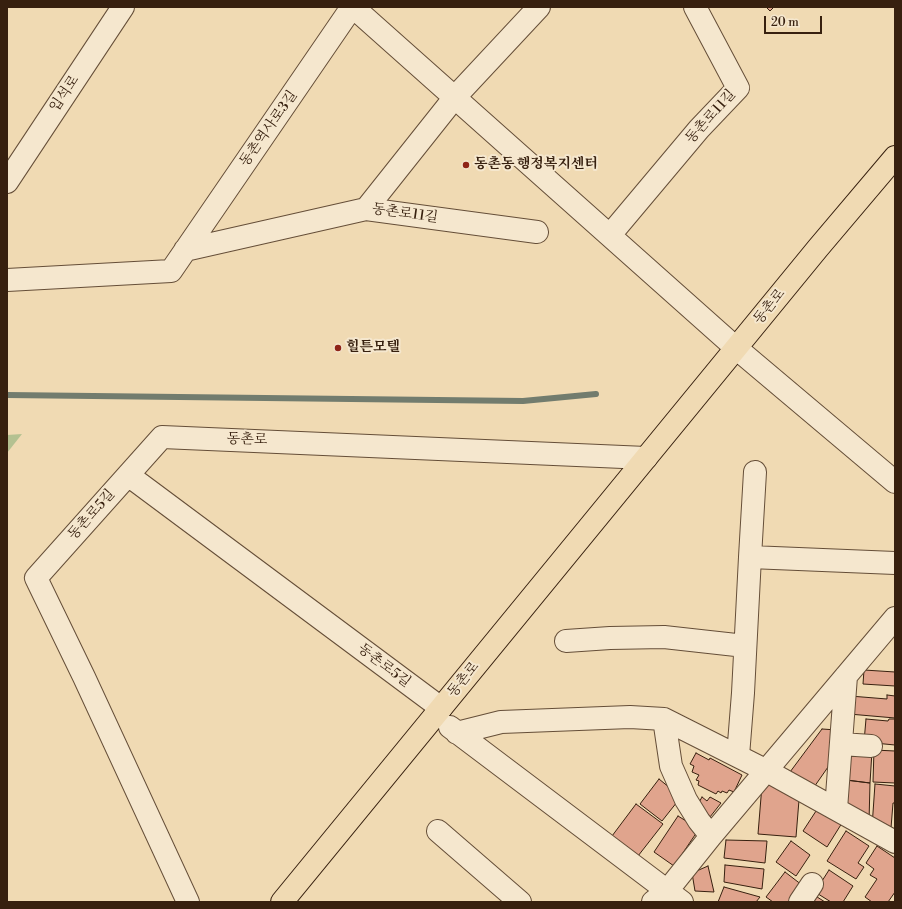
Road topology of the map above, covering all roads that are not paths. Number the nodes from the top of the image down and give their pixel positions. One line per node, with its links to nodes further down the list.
1 (123, 7): 7 (street, 입석로)
2 (353, 7): 5 (street, 동촌역사로3길); 11 (street, 동촌역사로3길)
3 (539, 7): 5 (street, 동촌로11길)
4 (695, 7): 10 (street, 동촌로11길)
5 (455, 97): 8 (street, 동촌로11길); 10 (street)
6 (895, 157): 13 (main road, 동촌로)
7 (7, 182)
8 (366, 208): 9 (street, 동촌로11길); 11 (street)
9 (538, 232)
10 (610, 235): 13 (street)
11 (185, 250): 12 (street, 동촌역사로3길)
12 (7, 280)
13 (736, 348): 14 (main road, 동촌로); 17 (street)
14 (646, 458): 16 (street, 동촌로); 24 (main road, 동촌로)
15 (756, 472): 18 (street)
16 (128, 475): 24 (street, 동촌로5길); 37 (street, 동촌로5길)
17 (895, 482)
18 (750, 557): 19 (street); 22 (street)
19 (895, 563)
20 (895, 618): 23 (street)
21 (566, 641): 22 (street)
22 (745, 646): 29 (street)
23 (846, 676): 27 (street); 30 (street)
24 (437, 712): 26 (street, 동촌로5길); 38 (main road, 동촌로)
25 (664, 719): 26 (street); 29 (street); 33 (street)
26 (457, 733): 36 (street, 동촌로5길)
27 (841, 744): 28 (street); 31 (street)
28 (871, 746)
29 (738, 756): 30 (street)
30 (767, 771): 31 (street); 33 (street)
31 (836, 809): 34 (street)
32 (438, 831): 39 (street)
33 (711, 836): 36 (street)
34 (895, 842)
35 (812, 884): 40 (street)
36 (668, 898)
37 (188, 902)
38 (282, 902)
39 (520, 902)
40 (800, 902)

